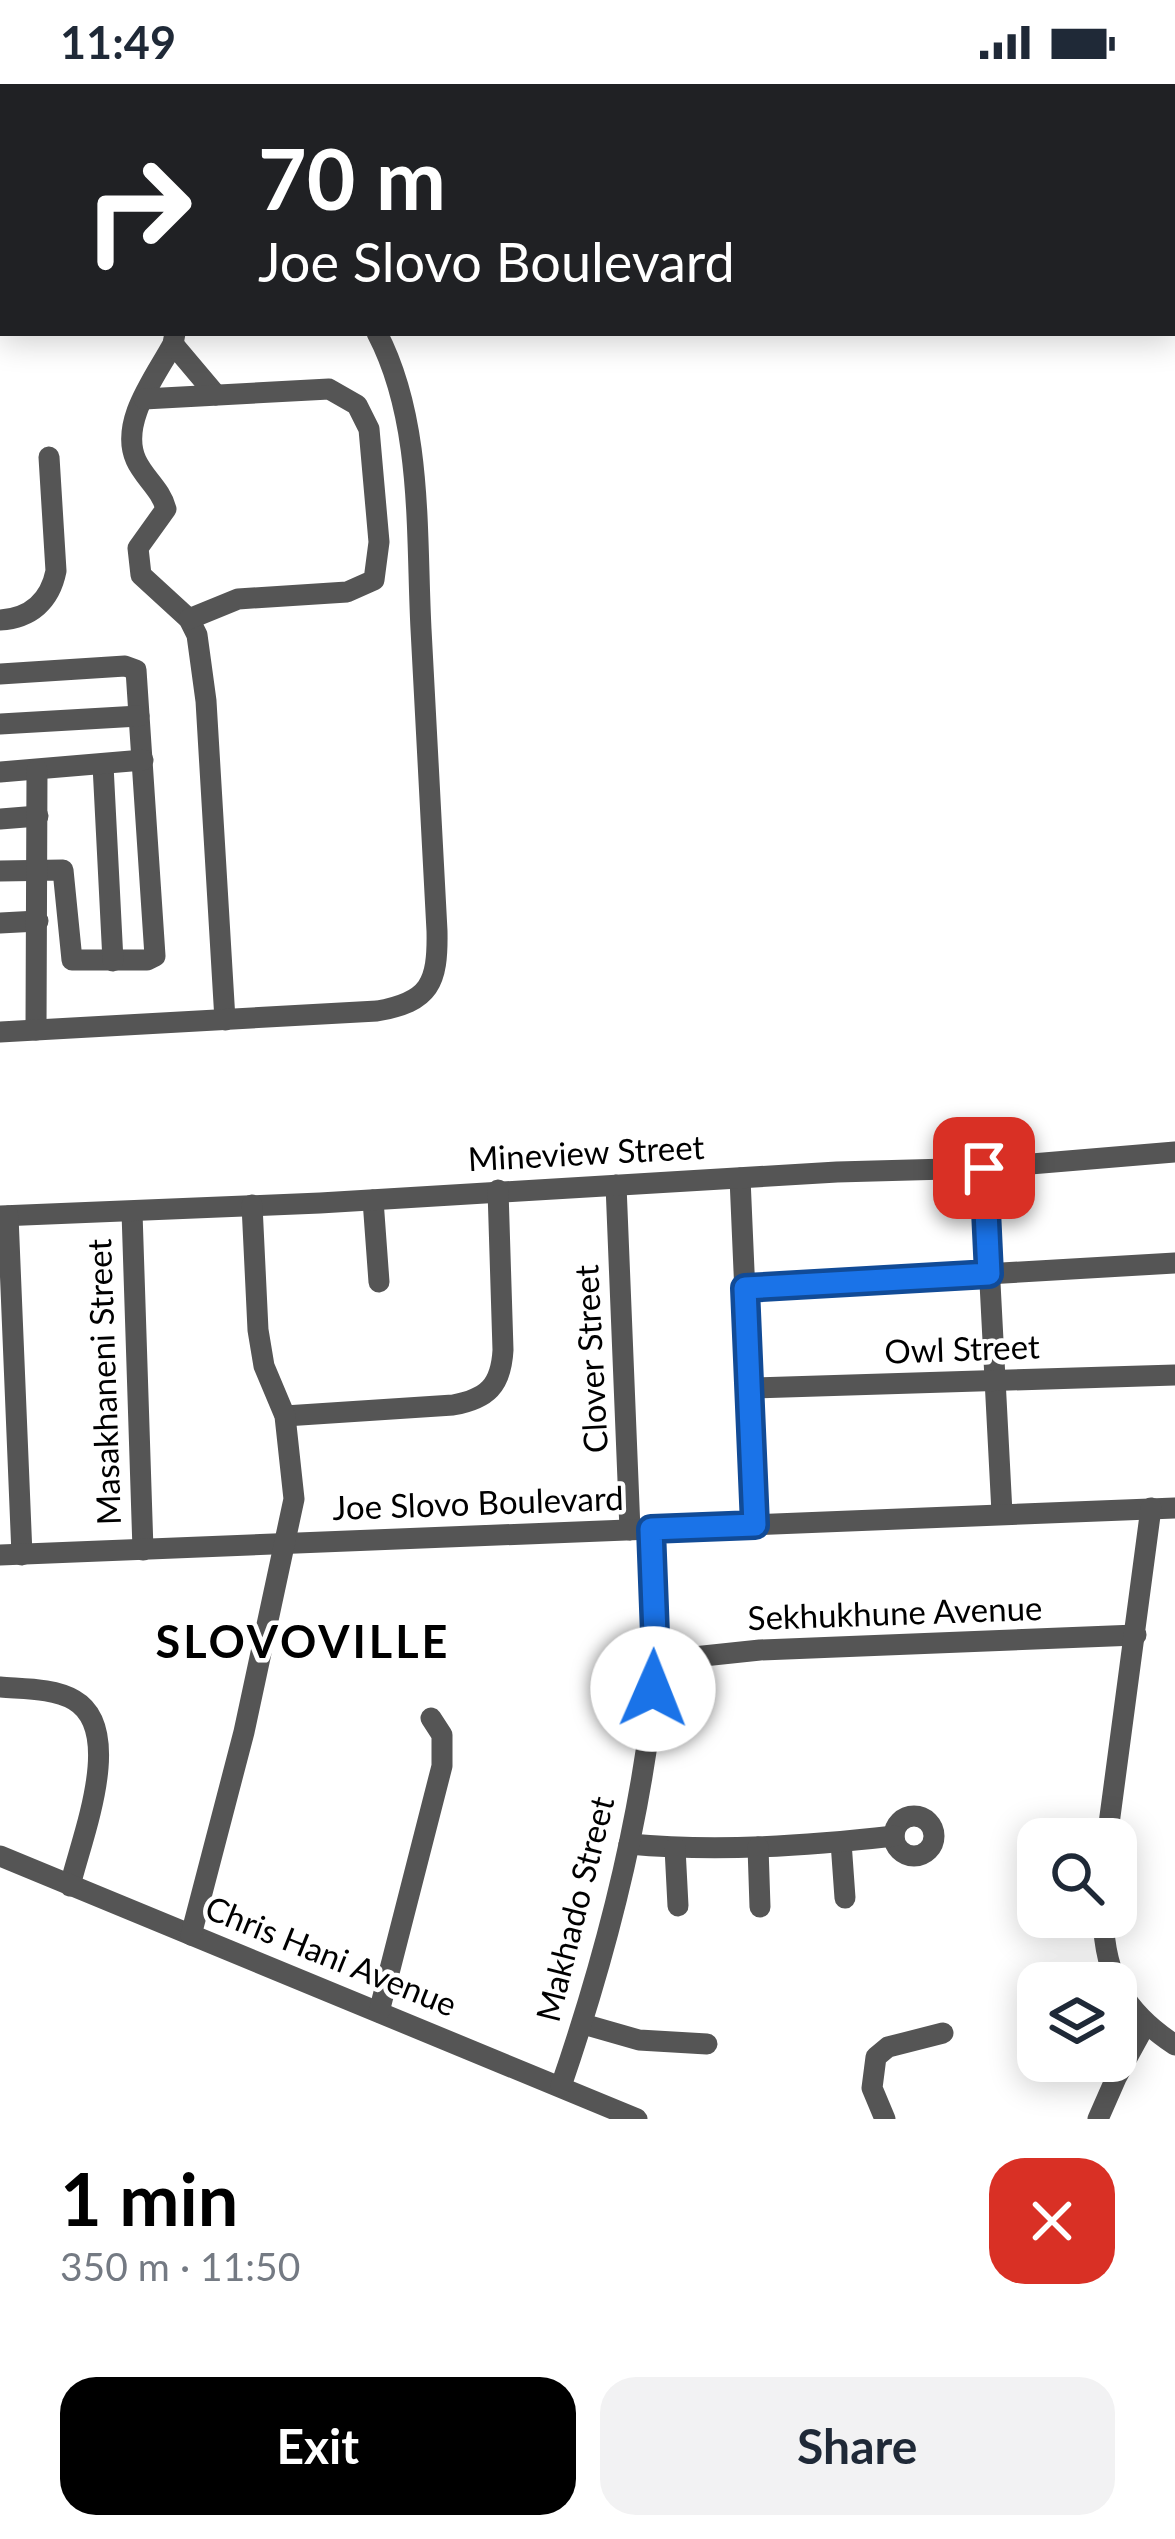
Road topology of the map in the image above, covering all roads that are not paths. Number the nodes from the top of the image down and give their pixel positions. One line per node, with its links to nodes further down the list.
1 (379, 336): 22 (street)
2 (174, 339): 3 (street); 4 (street)
3 (216, 395): 4 (street); 6 (street)
4 (144, 399): 6 (street)
5 (49, 457): 7 (street)
6 (189, 619): 22 (street)
7 (0, 620)
8 (0, 674): 9 (street)
9 (140, 716): 10 (street); 11 (street)
10 (0, 724)
11 (142, 760): 12 (street); 21 (street)
12 (104, 765): 13 (street); 21 (street)
13 (37, 770): 14 (street); 15 (street)
14 (0, 772)
15 (38, 816): 16 (street); 17 (street)
16 (0, 819)
17 (38, 869): 18 (street); 19 (street); 21 (street)
18 (0, 871)
19 (38, 920): 20 (street); 23 (street)
20 (0, 923)
21 (112, 961)
22 (225, 1019): 23 (street)
23 (36, 1030): 24 (street)
24 (0, 1032)
25 (1175, 1152): 26 (street, Mineview Street)
26 (984, 1168): 27 (street, Mineview Street); 35 (street)
27 (740, 1178): 28 (street, Mineview Street); 37 (street)
28 (616, 1184): 29 (street, Mineview Street); 46 (street, Clover Street)
29 (498, 1190): 30 (street, Mineview Street); 41 (street)
30 (373, 1200): 31 (street, Mineview Street); 36 (street)
31 (252, 1205): 32 (street, Mineview Street); 41 (street)
32 (132, 1212): 33 (street, Mineview Street); 48 (street, Masakhaneni Street)
33 (4, 1216): 49 (street)
34 (1175, 1263): 35 (street)
35 (989, 1274): 37 (street); 39 (street)
36 (379, 1282)
37 (745, 1288): 40 (street)
38 (1175, 1376): 39 (street, Owl Street)
39 (995, 1381): 40 (street, Owl Street); 44 (street)
40 (751, 1388): 45 (street)
41 (285, 1416): 47 (street)
42 (1151, 1508): 43 (street, Joe Slovo Boulevard); 44 (street, Joe Slovo Boulevard); 50 (street)
43 (1175, 1508)
44 (1002, 1513): 45 (street, Joe Slovo Boulevard)
45 (755, 1525): 46 (street, Joe Slovo Boulevard)
46 (640, 1530): 47 (street, Joe Slovo Boulevard); 51 (street, Makhado Street)
47 (286, 1543): 48 (street, Joe Slovo Boulevard); 65 (street)
48 (143, 1550): 49 (street, Joe Slovo Boulevard)
49 (11, 1555)
50 (1136, 1635): 51 (street, Sekhukhune Avenue); 54 (street)
51 (656, 1661): 57 (street, Makhado Street)
52 (0, 1687): 61 (street)
53 (431, 1718): 67 (street)
54 (1111, 1818)
55 (894, 1837): 56 (street)
56 (842, 1842): 58 (street); 62 (street)
57 (629, 1844): 59 (street); 68 (street, Makhado Street)
58 (758, 1847): 59 (street); 64 (street)
59 (675, 1848): 63 (street)
60 (0, 1856): 61 (street, Chris Hani Avenue)
61 (70, 1886): 65 (street, Chris Hani Avenue)
62 (845, 1898)
63 (678, 1906)
64 (760, 1906)
65 (191, 1935): 67 (street, Chris Hani Avenue)
66 (1106, 1938): 69 (street)
67 (379, 2012): 73 (street, Chris Hani Avenue)
68 (583, 2024): 71 (street); 73 (street, Makhado Street)
69 (1145, 2025): 72 (street); 76 (street)
70 (943, 2033): 75 (street)
71 (707, 2044)
72 (1175, 2045)
73 (561, 2086): 74 (street, Chris Hani Avenue)
74 (637, 2119)
75 (885, 2119)
76 (1098, 2119)

